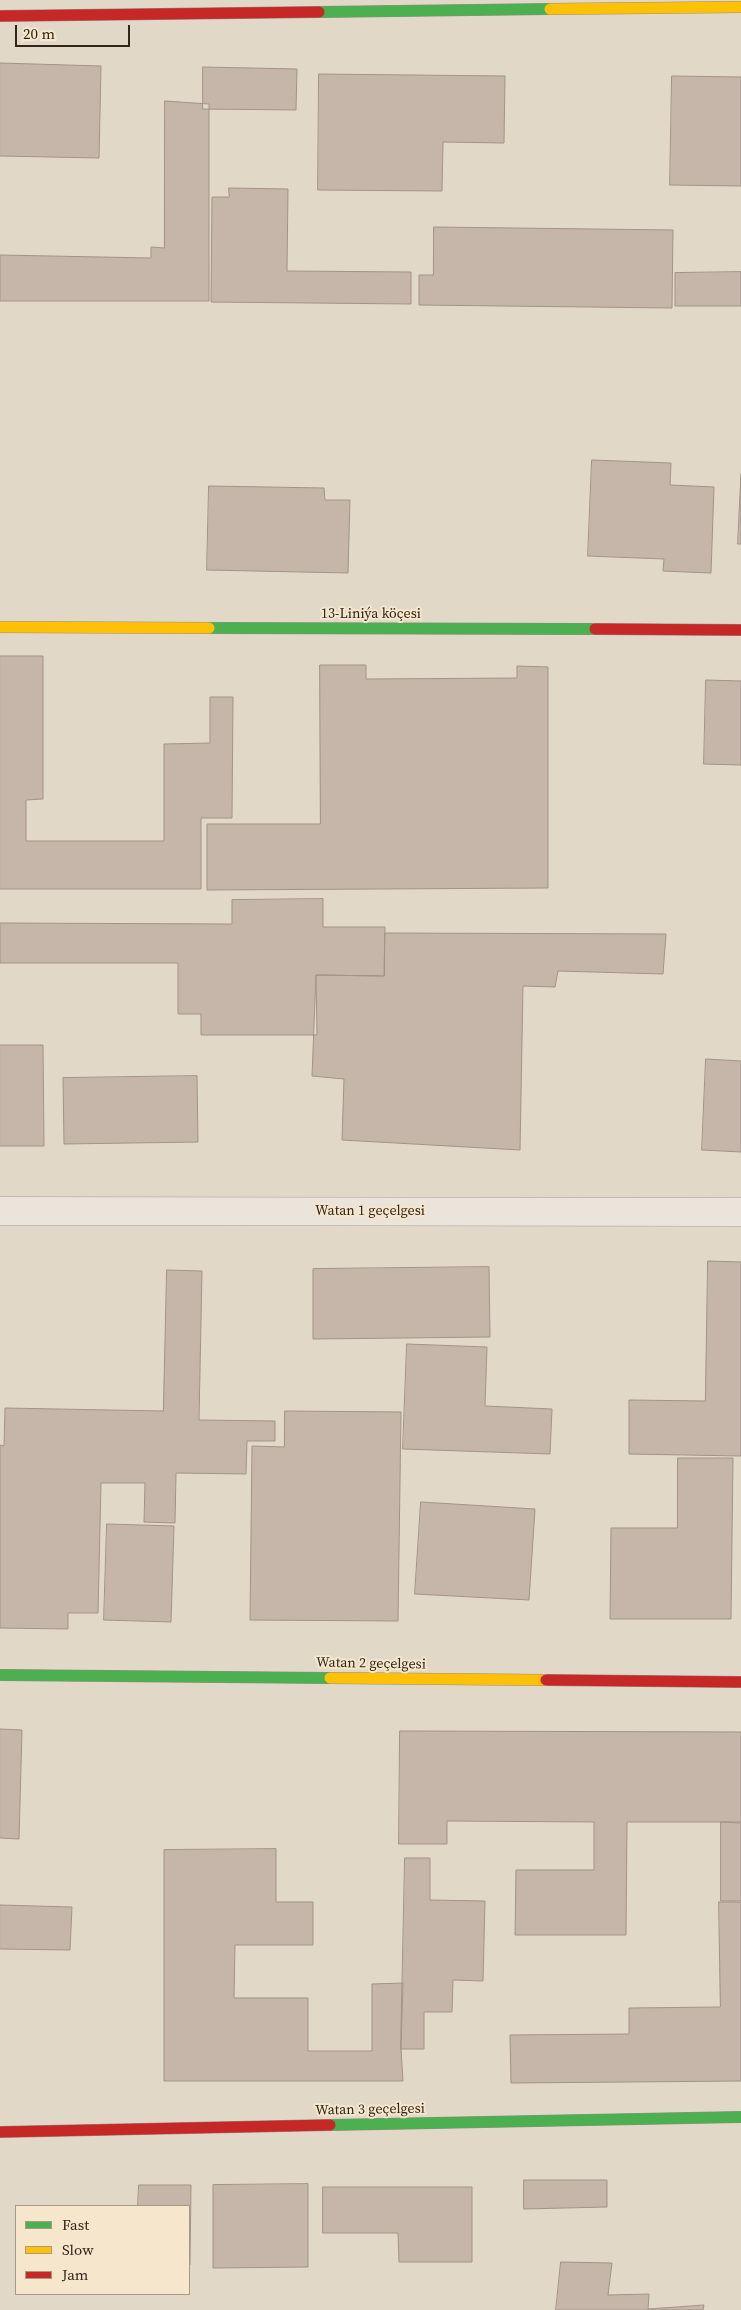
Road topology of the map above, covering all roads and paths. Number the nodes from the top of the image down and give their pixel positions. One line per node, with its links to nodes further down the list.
1 (741, 7): 2 (street)
2 (0, 16)
3 (0, 627): 4 (street, 13-Liniýa köçesi)
4 (741, 630)
5 (0, 1210): 6 (street, Watan 1 geçelgesi)
6 (741, 1212)
7 (0, 1675): 8 (street, Watan 2 geçelgesi)
8 (741, 1682)
9 (741, 2117): 10 (street, Watan 3 geçelgesi)
10 (0, 2132)

